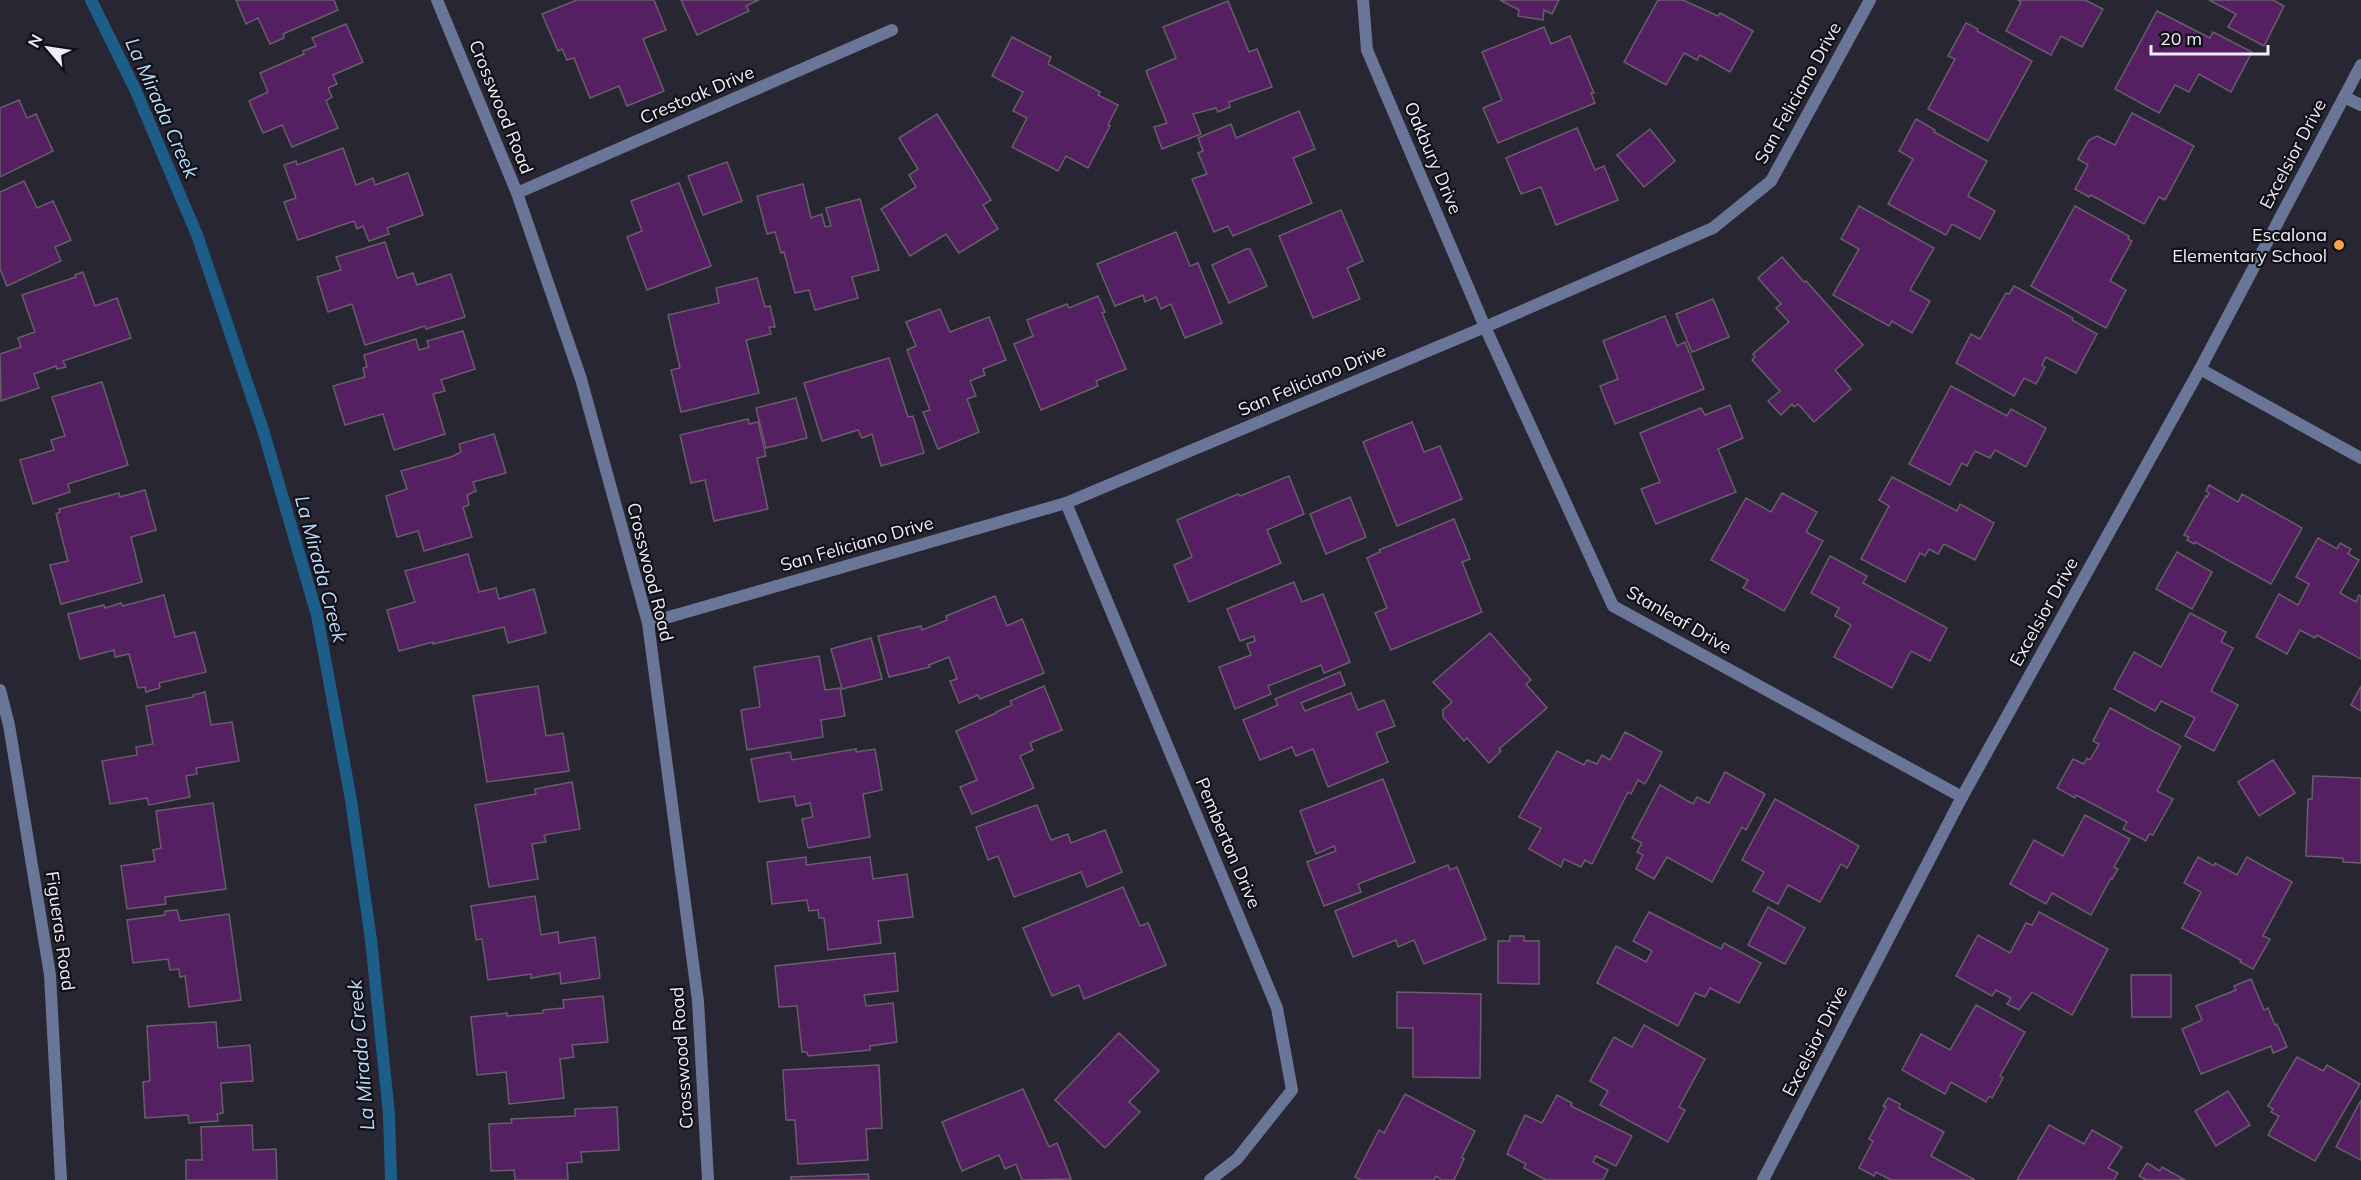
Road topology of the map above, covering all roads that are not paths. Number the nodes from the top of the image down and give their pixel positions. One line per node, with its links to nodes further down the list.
1 (437, 0): 8 (street, Crosswood Road)
2 (1363, 0): 9 (street, Oakbury Drive)
3 (1870, 0): 9 (street, San Feliciano Drive)
4 (892, 30): 8 (street, Crestoak Drive)
5 (2361, 65): 6 (street, Excelsior Drive)
6 (2344, 97): 7 (street); 10 (street, Excelsior Drive)
7 (2361, 105)
8 (517, 194): 13 (street, Crosswood Road)
9 (1485, 327): 12 (street, San Feliciano Drive); 16 (street, Stanleaf Drive)
10 (2200, 369): 11 (street); 16 (street, Excelsior Drive)
11 (2361, 458)
12 (1066, 503): 13 (street, San Feliciano Drive); 19 (street, Pemberton Drive)
13 (648, 623): 18 (street, Crosswood Road)
14 (0, 690): 15 (street, Figueras Road)
15 (4, 725): 17 (street, Figueras Road)
16 (1962, 796): 20 (street, Excelsior Drive)
17 (61, 1180)
18 (708, 1180)
19 (1210, 1180)
20 (1763, 1180)

